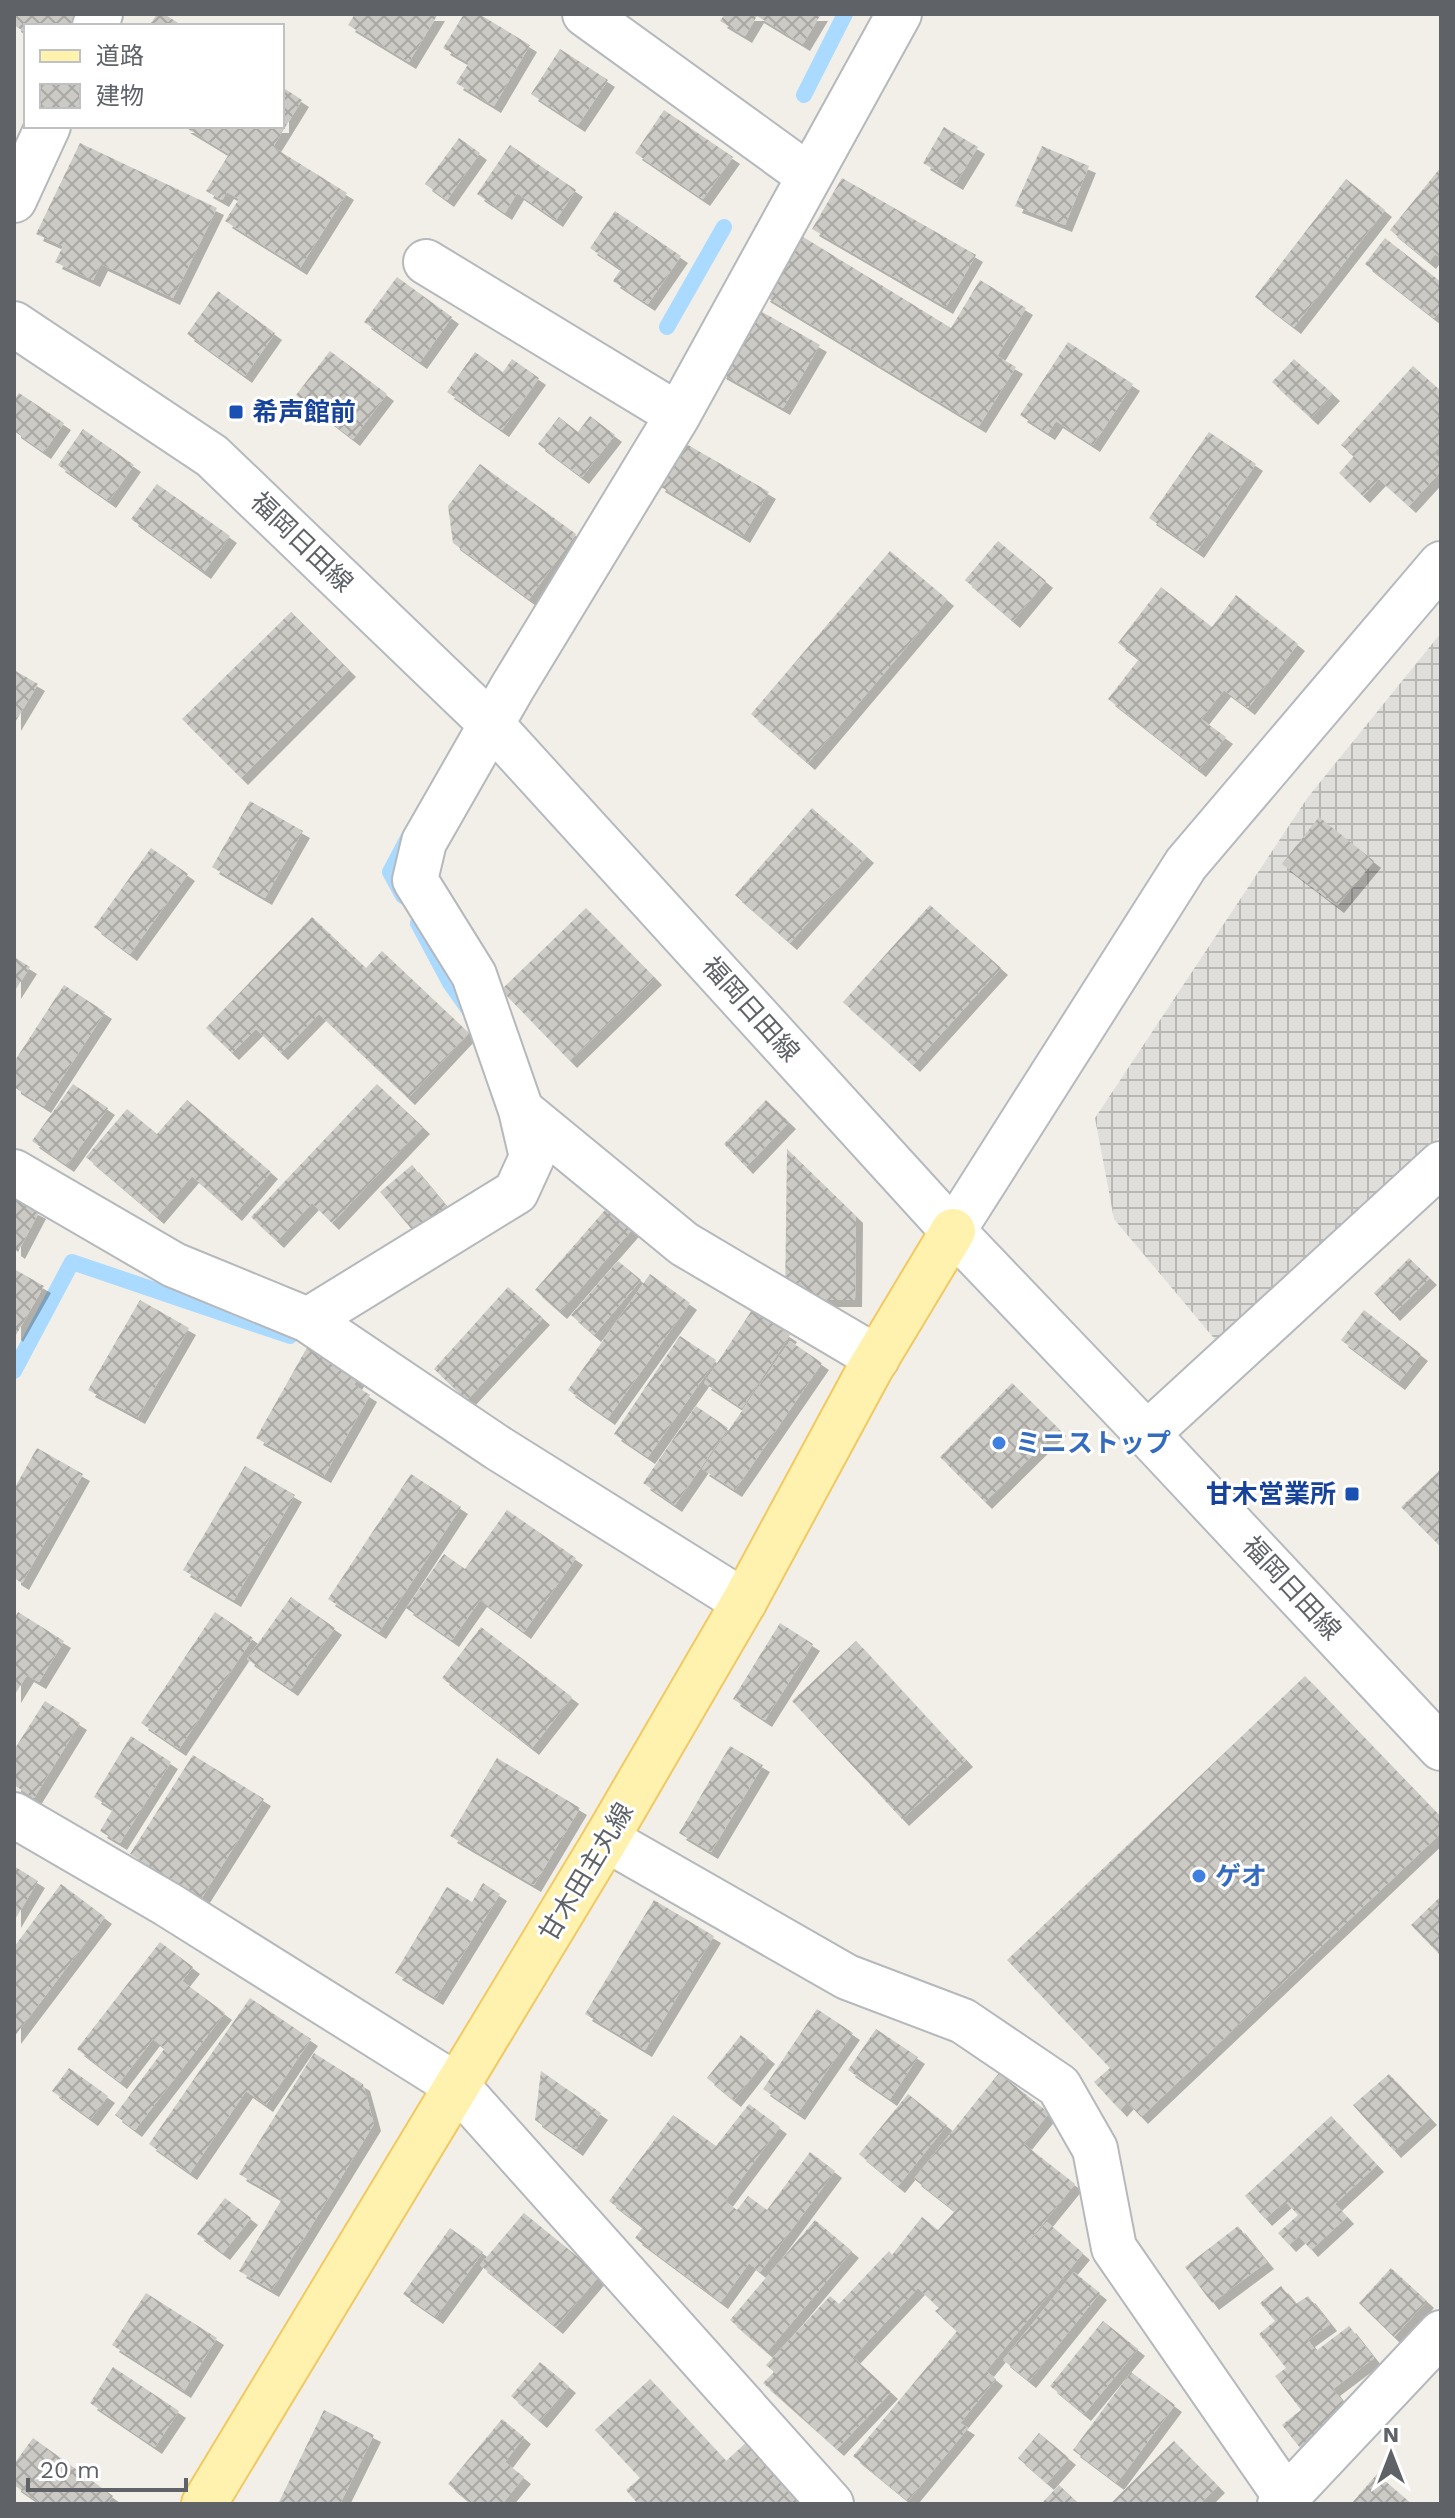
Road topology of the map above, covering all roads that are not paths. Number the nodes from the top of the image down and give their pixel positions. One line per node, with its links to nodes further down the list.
1 (585, 14): 4 (street)
2 (899, 14): 4 (street)
3 (47, 128): 5 (street)
4 (809, 176): 8 (street)
5 (14, 200)
6 (426, 262): 8 (street)
7 (14, 324): 10 (street, 福岡日田線)
8 (678, 415): 10 (street)
9 (1441, 564): 14 (street)
10 (491, 724): 11 (street); 14 (street, 福岡日田線)
11 (521, 1110): 15 (street); 16 (street)
12 (1441, 1164): 17 (street)
13 (14, 1172): 15 (street)
14 (953, 1231): 16 (main road, 甘木田主丸線); 17 (street, 福岡日田線)
15 (308, 1320): 18 (street)
16 (877, 1358): 18 (main road, 甘木田主丸線)
17 (1147, 1434): 19 (street, 福岡日田線)
18 (744, 1602): 21 (main road, 甘木田主丸線)
19 (1441, 1748)
20 (14, 1815): 22 (street)
21 (606, 1839): 22 (main road, 甘木田主丸線); 24 (street)
22 (457, 2086): 25 (main road, 甘木田主丸線); 26 (street)
23 (1441, 2333): 24 (street)
24 (1283, 2501)
25 (204, 2504)
26 (831, 2504)

